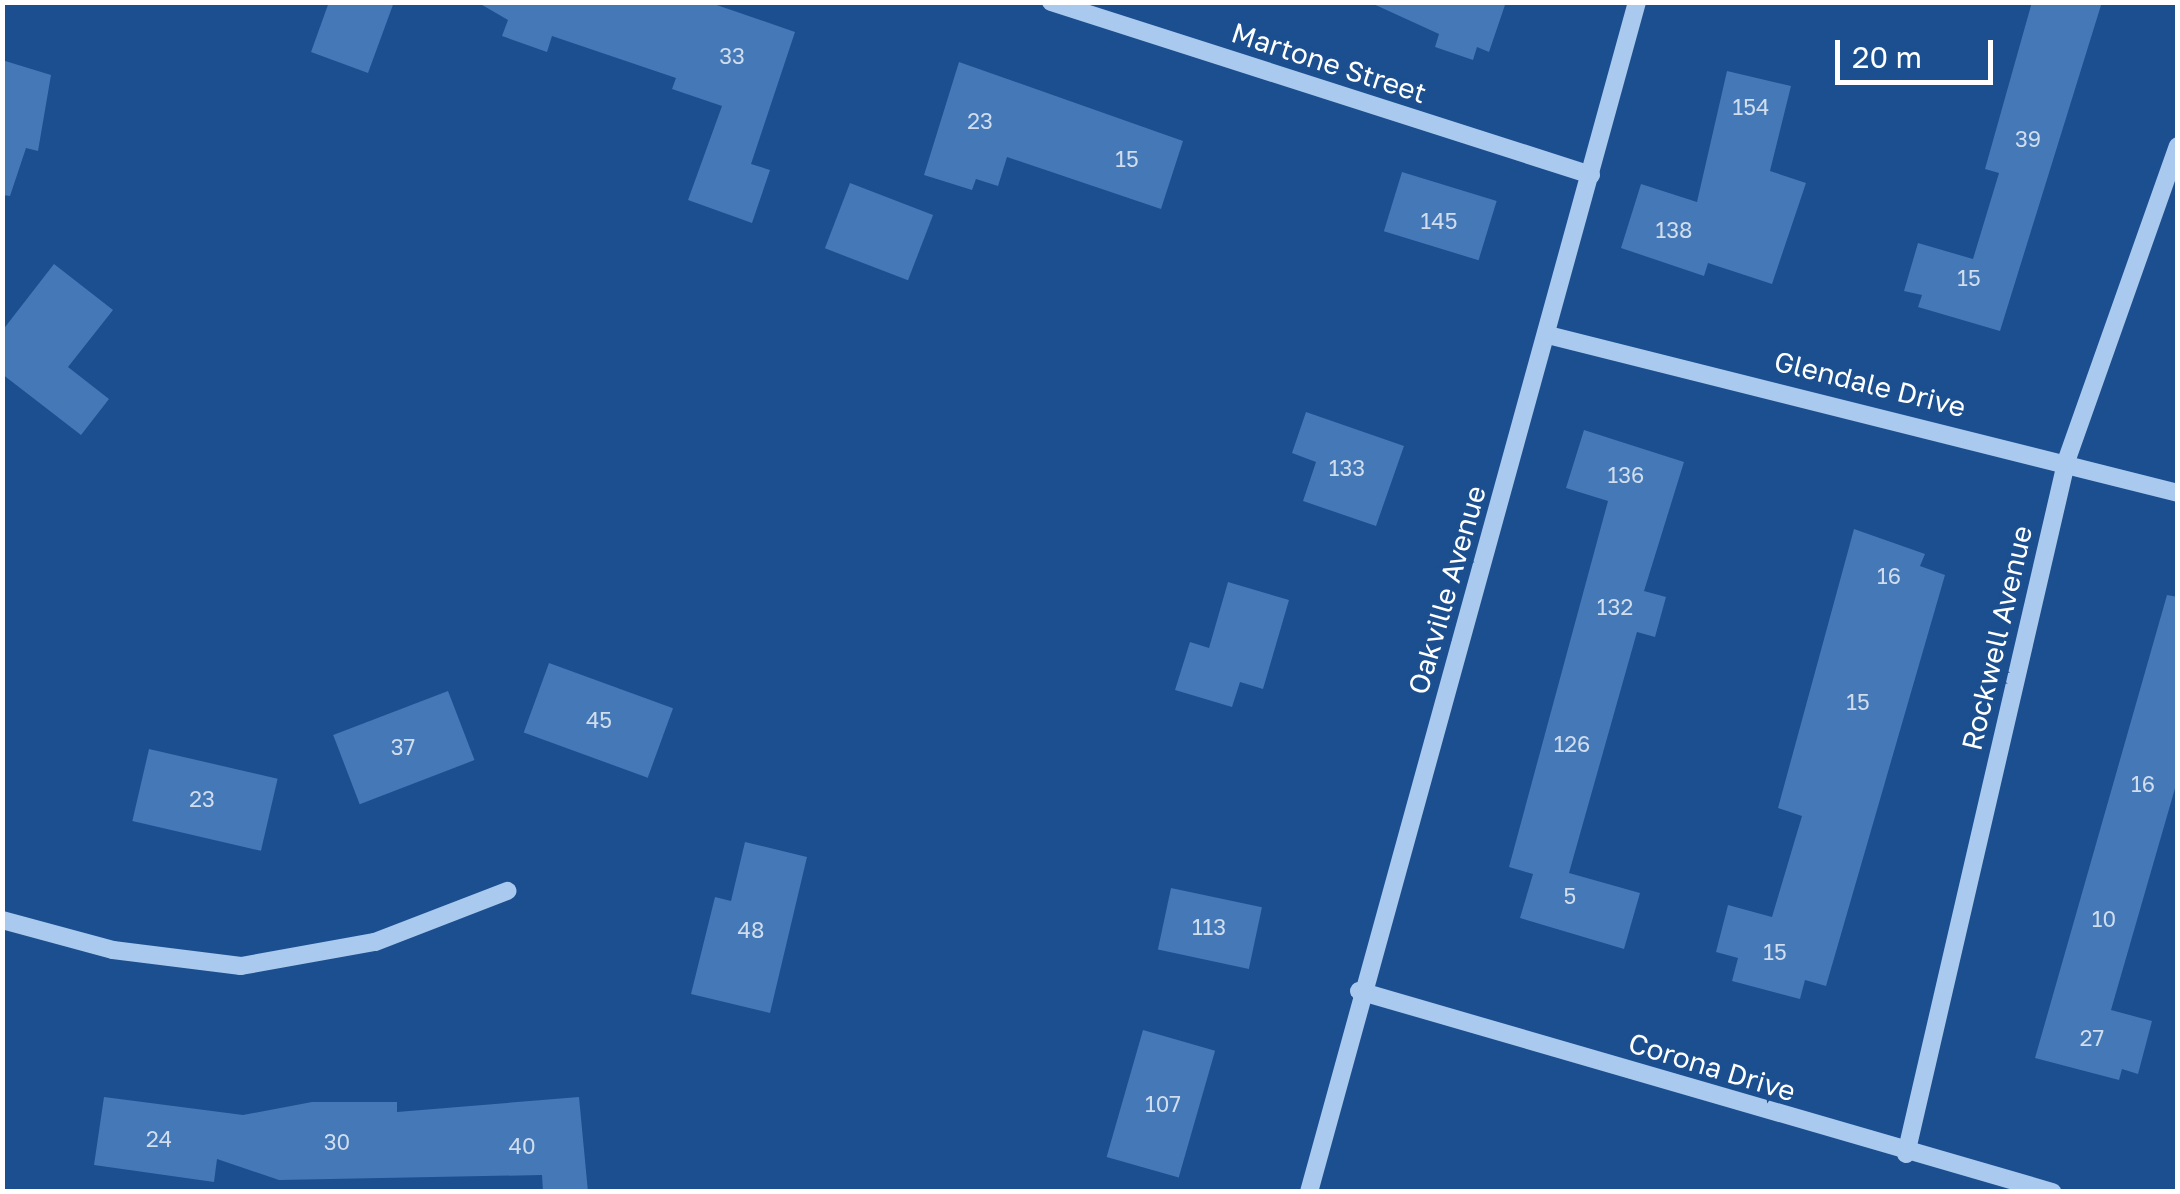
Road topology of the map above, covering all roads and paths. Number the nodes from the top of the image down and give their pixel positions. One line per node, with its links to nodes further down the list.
1 (1050, 2): 4 (street, Martone Street)
2 (1638, 2): 4 (street, Oakville Avenue)
3 (2178, 146): 6 (street, Rockwell Avenue)
4 (1592, 176): 5 (street, Oakville Avenue)
5 (1548, 335): 6 (street, Glendale Drive); 10 (street, Oakville Avenue)
6 (2067, 460): 7 (street, Glendale Drive); 11 (street, Rockwell Avenue)
7 (2178, 493)
8 (507, 891): 9 (street)
9 (2, 920)
10 (1359, 991): 11 (street, Corona Drive); 12 (street, Oakville Avenue)
11 (1906, 1154): 13 (street, Corona Drive)
12 (1309, 1192)
13 (2052, 1192)

